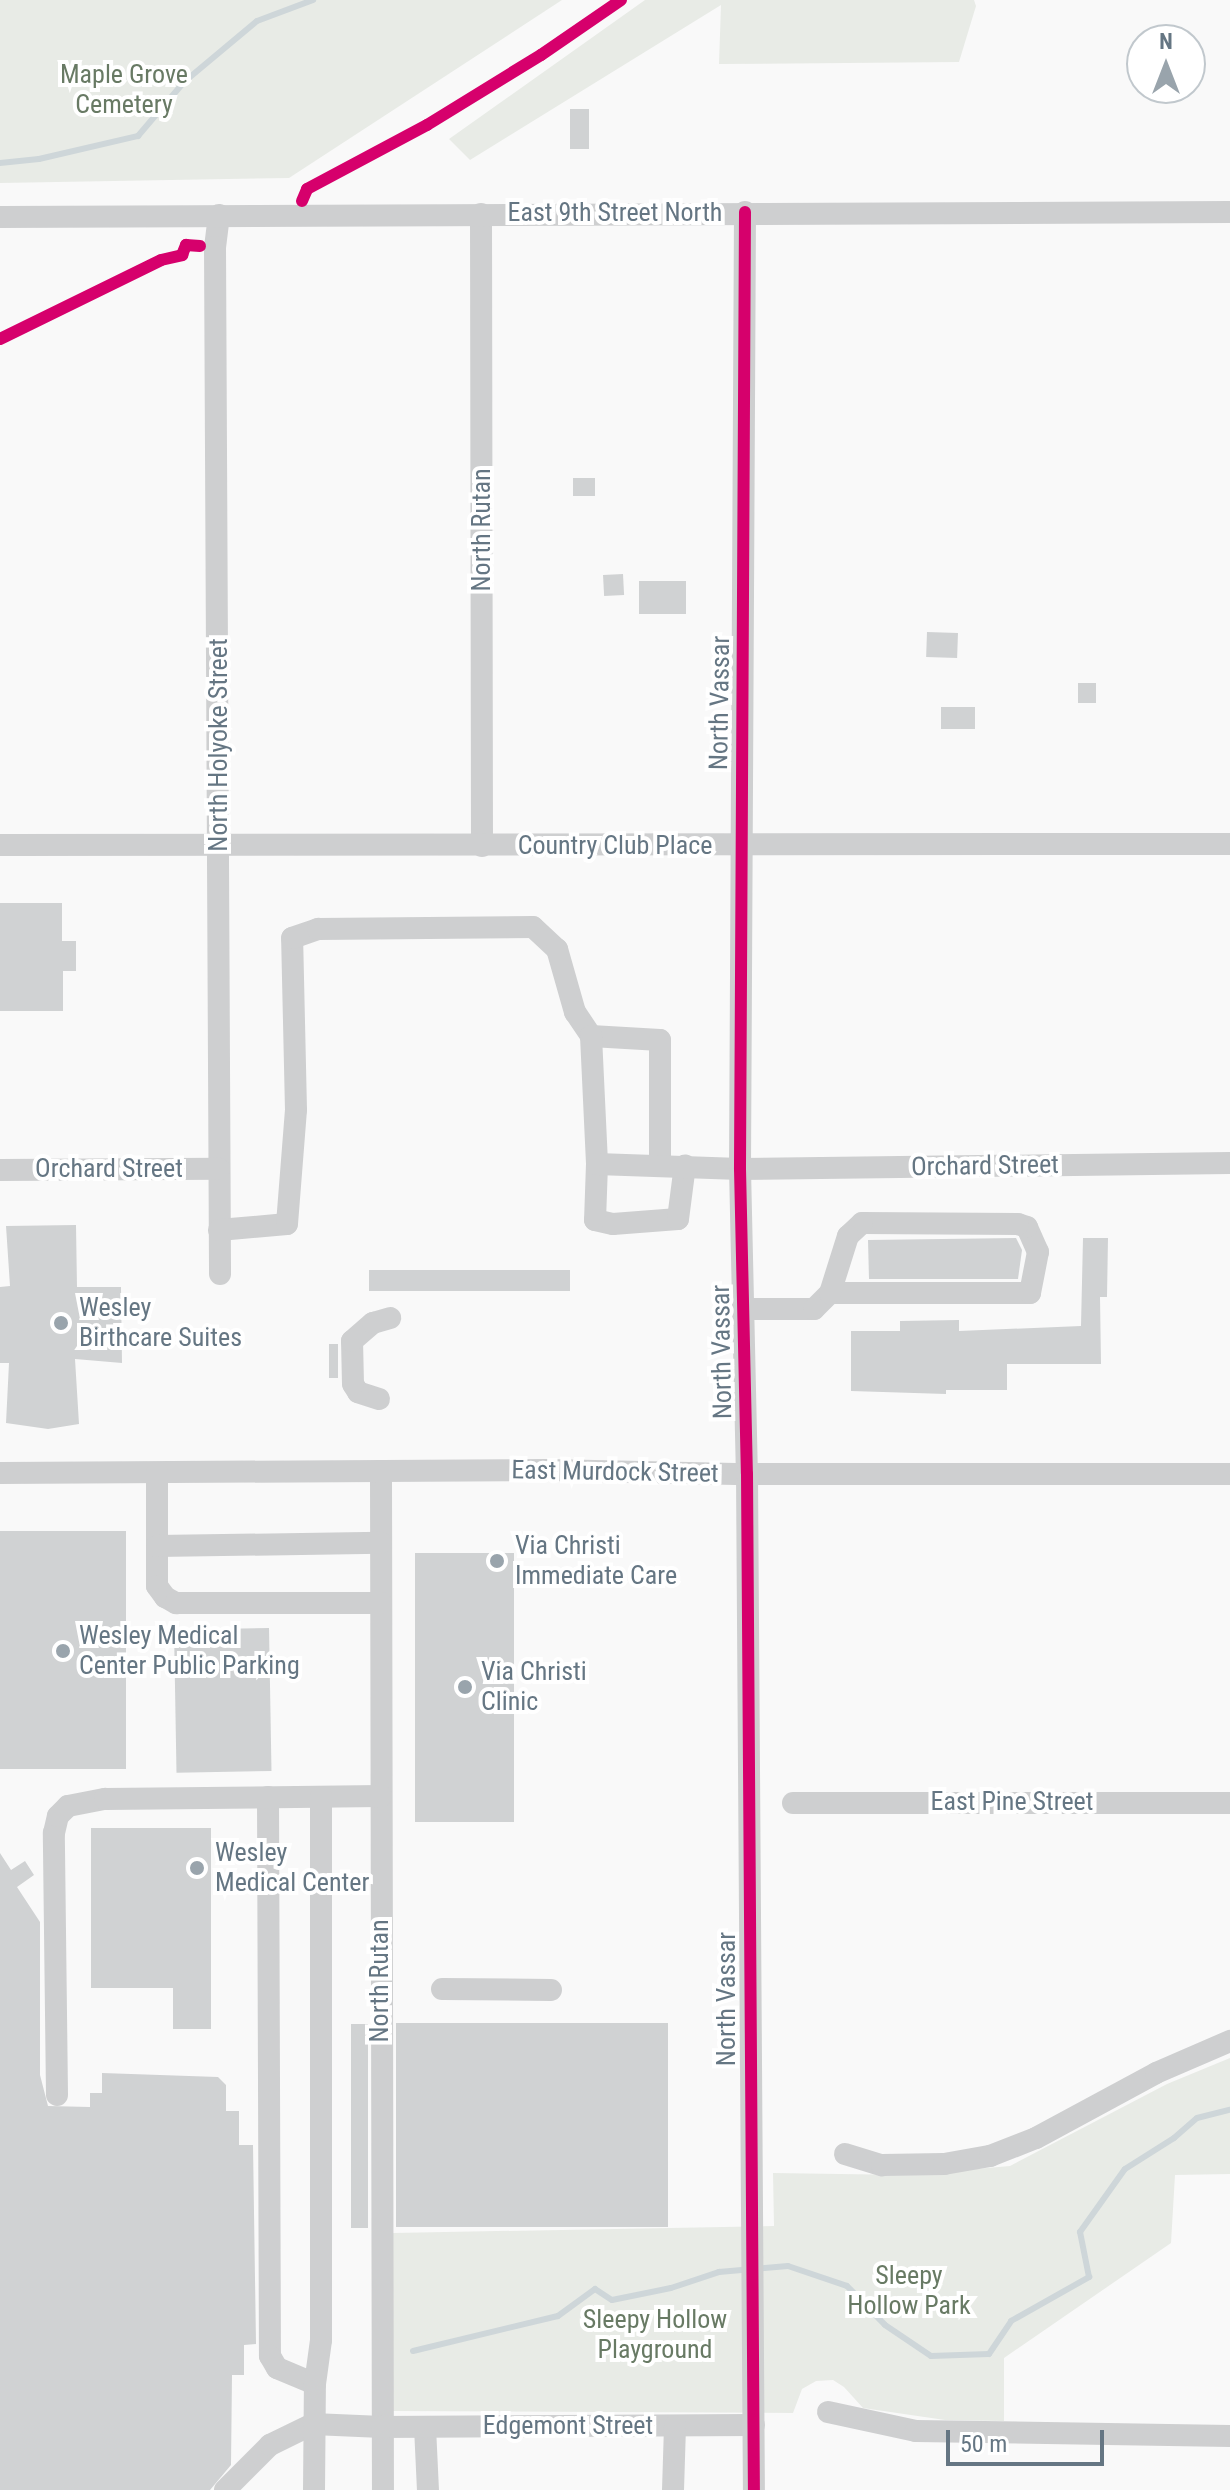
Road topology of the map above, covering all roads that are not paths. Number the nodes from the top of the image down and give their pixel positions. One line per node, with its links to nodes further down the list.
1 (745, 212): 2 (street, East 9th Street North); 3 (street, East 9th Street North); 10 (street, North Vassar)
2 (1230, 212)
3 (481, 214): 4 (street, East 9th Street North); 9 (street, North Rutan)
4 (219, 215): 5 (street, East 9th Street North); 8 (street, North Holyoke Street)
5 (0, 217)
6 (1230, 844): 10 (street, Country Club Place)
7 (0, 845): 8 (street, Country Club Place)
8 (220, 846): 9 (street, Country Club Place); 16 (street, North Holyoke Street)
9 (482, 846): 10 (street, Country Club Place)
10 (740, 846): 17 (street, North Vassar)
11 (591, 1036): 13 (street); 14 (street); 19 (street)
12 (1230, 1163): 17 (street, Orchard Street)
13 (597, 1164): 14 (street, Orchard Street); 15 (street)
14 (660, 1164): 15 (street, Orchard Street)
15 (685, 1165): 17 (street, Orchard Street)
16 (219, 1169): 18 (street, Orchard Street); 19 (street, North Holyoke Street)
17 (740, 1169): 22 (street, North Vassar)
18 (0, 1170)
19 (219, 1230): 20 (street, North Holyoke Street)
20 (220, 1274)
21 (830, 1293): 21 (street); 22 (street)
22 (743, 1309): 28 (street, North Vassar)
23 (390, 1318): 24 (street)
24 (379, 1399)
25 (381, 1472): 27 (street, East Murdock Street); 28 (street, East Murdock Street); 30 (street, North Rutan)
26 (0, 1473): 27 (street, East Murdock Street)
27 (157, 1473): 31 (street)
28 (747, 1474): 29 (street, East Murdock Street); 46 (street, North Vassar)
29 (1230, 1474)
30 (381, 1543): 31 (street); 32 (street, North Rutan)
31 (157, 1546): 32 (street)
32 (381, 1603): 33 (street, North Rutan)
33 (381, 1796): 35 (street); 48 (street, North Rutan)
34 (268, 1797): 35 (street); 41 (street); 43 (street)
35 (321, 1797): 43 (street)
36 (793, 1803): 37 (street, East Pine Street)
37 (1230, 1803)
38 (442, 1989): 39 (street)
39 (551, 1990)
40 (1230, 2041): 42 (street)
41 (57, 2095)
42 (845, 2154)
43 (315, 2384): 45 (street)
44 (828, 2412): 50 (street)
45 (313, 2424): 48 (street, Edgemont Street); 51 (street); 53 (street)
46 (754, 2425): 47 (street, Edgemont Street); 57 (street, North Vassar)
47 (675, 2426): 49 (street, Edgemont Street); 56 (street)
48 (382, 2427): 49 (street, Edgemont Street); 54 (street, North Rutan)
49 (425, 2427): 55 (street)
50 (1230, 2436)
51 (244, 2480): 52 (street)
52 (225, 2490)
53 (314, 2490)
54 (383, 2490)
55 (428, 2490)
56 (673, 2490)
57 (754, 2490)

